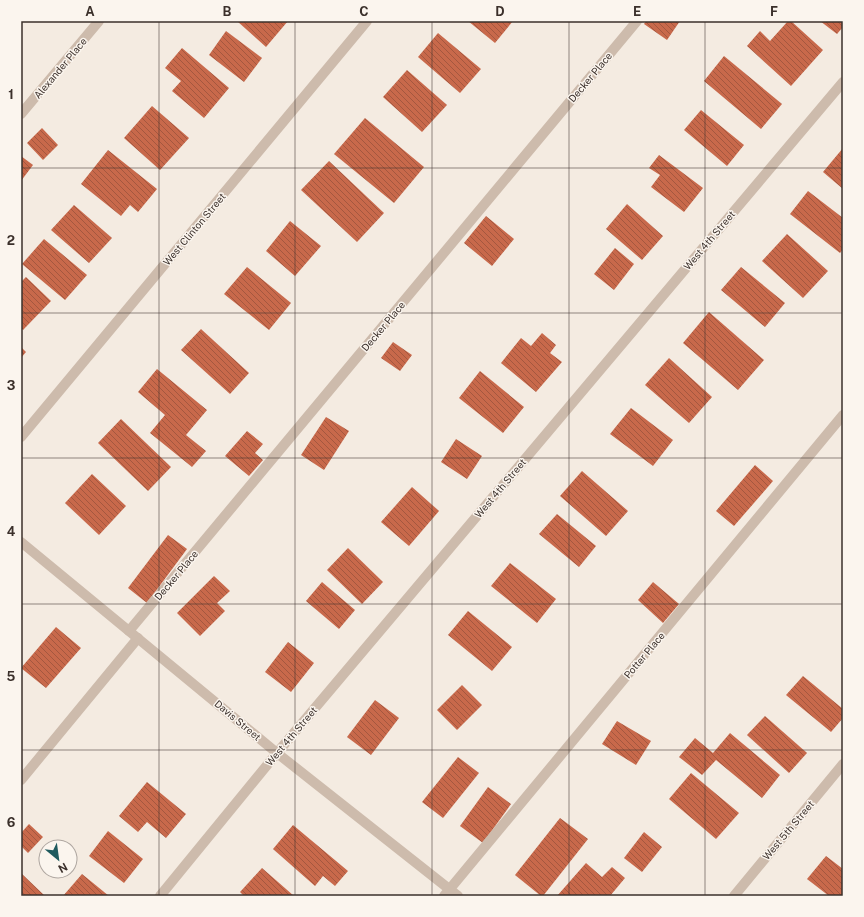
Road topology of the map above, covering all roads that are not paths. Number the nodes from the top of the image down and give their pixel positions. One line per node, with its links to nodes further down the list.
1 (99, 21): 5 (street, Alexander Place)
2 (367, 21): 7 (street, West Clinton Street)
3 (636, 21): 9 (street, Decker Place)
4 (843, 82): 11 (street, West 4th Street)
5 (21, 114)
6 (843, 415): 14 (street, Potter Place)
7 (21, 437)
8 (21, 542): 9 (street, Davis Street)
9 (129, 631): 10 (street, Davis Street)
10 (138, 638): 11 (street, Davis Street); 13 (street)
11 (277, 753): 14 (street, Davis Street); 15 (street, West 4th Street)
12 (842, 767): 16 (street, West 5th Street)
13 (21, 780)
14 (451, 894)
15 (160, 896)
16 (734, 896)

